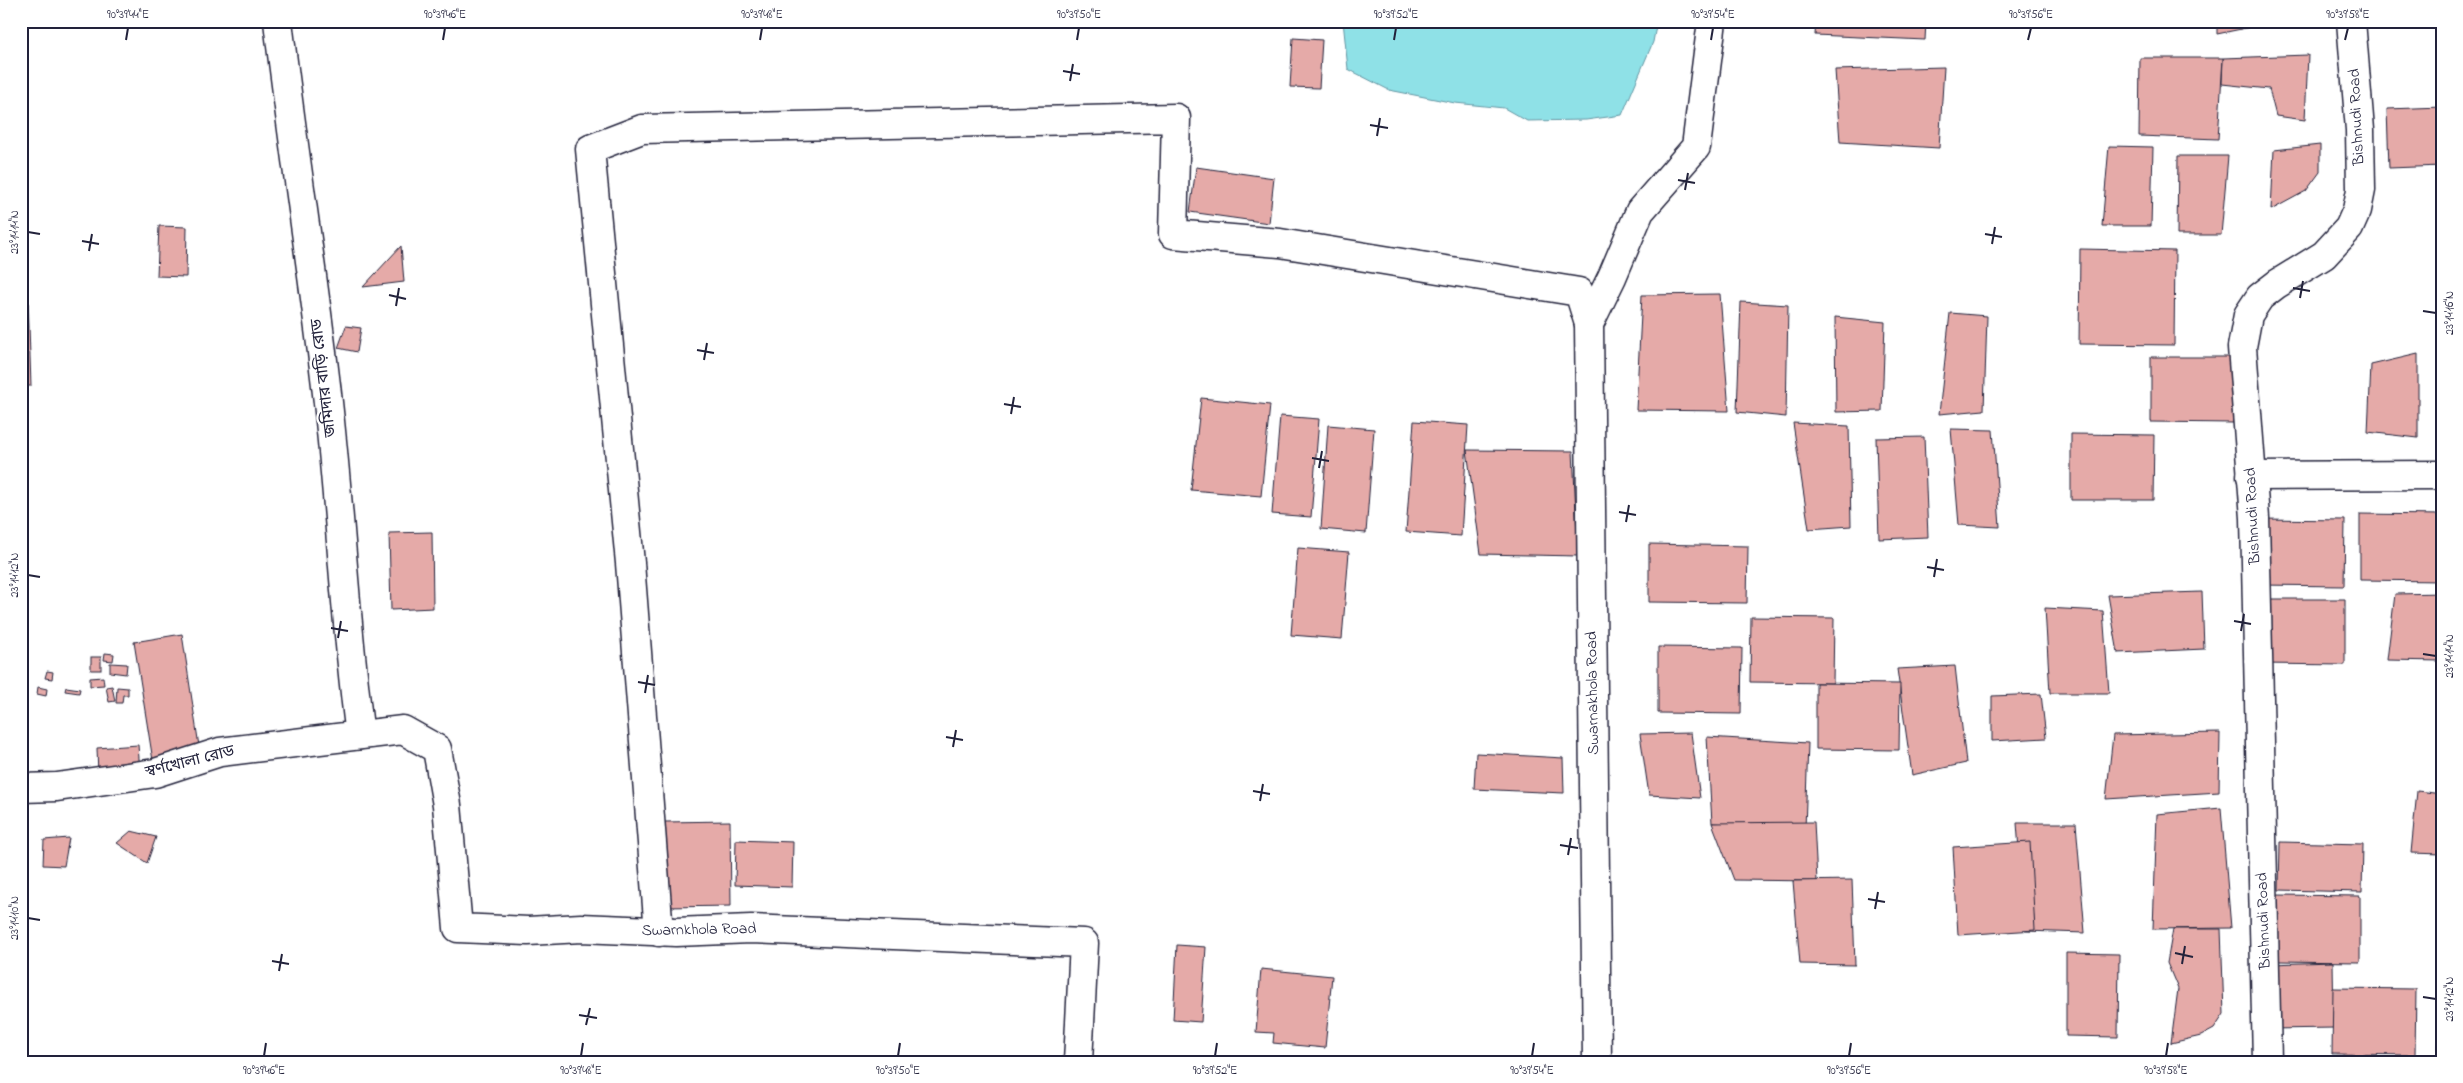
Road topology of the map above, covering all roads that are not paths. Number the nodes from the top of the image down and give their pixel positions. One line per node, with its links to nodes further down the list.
1 (278, 21): 7 (street, জমিদার বাড়ি রোড)
2 (1712, 21): 4 (street)
3 (2351, 21): 6 (street, Bishnudi Road)
4 (1589, 324): 9 (street); 11 (street, Swarnakhola Road)
5 (2442, 475): 6 (street)
6 (2251, 476): 12 (street, Bishnudi Road)
7 (360, 735): 8 (street, স্বর্ণখোলা রোড); 9 (street, Swarnkhola Road)
8 (21, 788)
9 (659, 932): 10 (street, Swarnkhola Road)
10 (1078, 1062)
11 (1598, 1062)
12 (2267, 1062)

